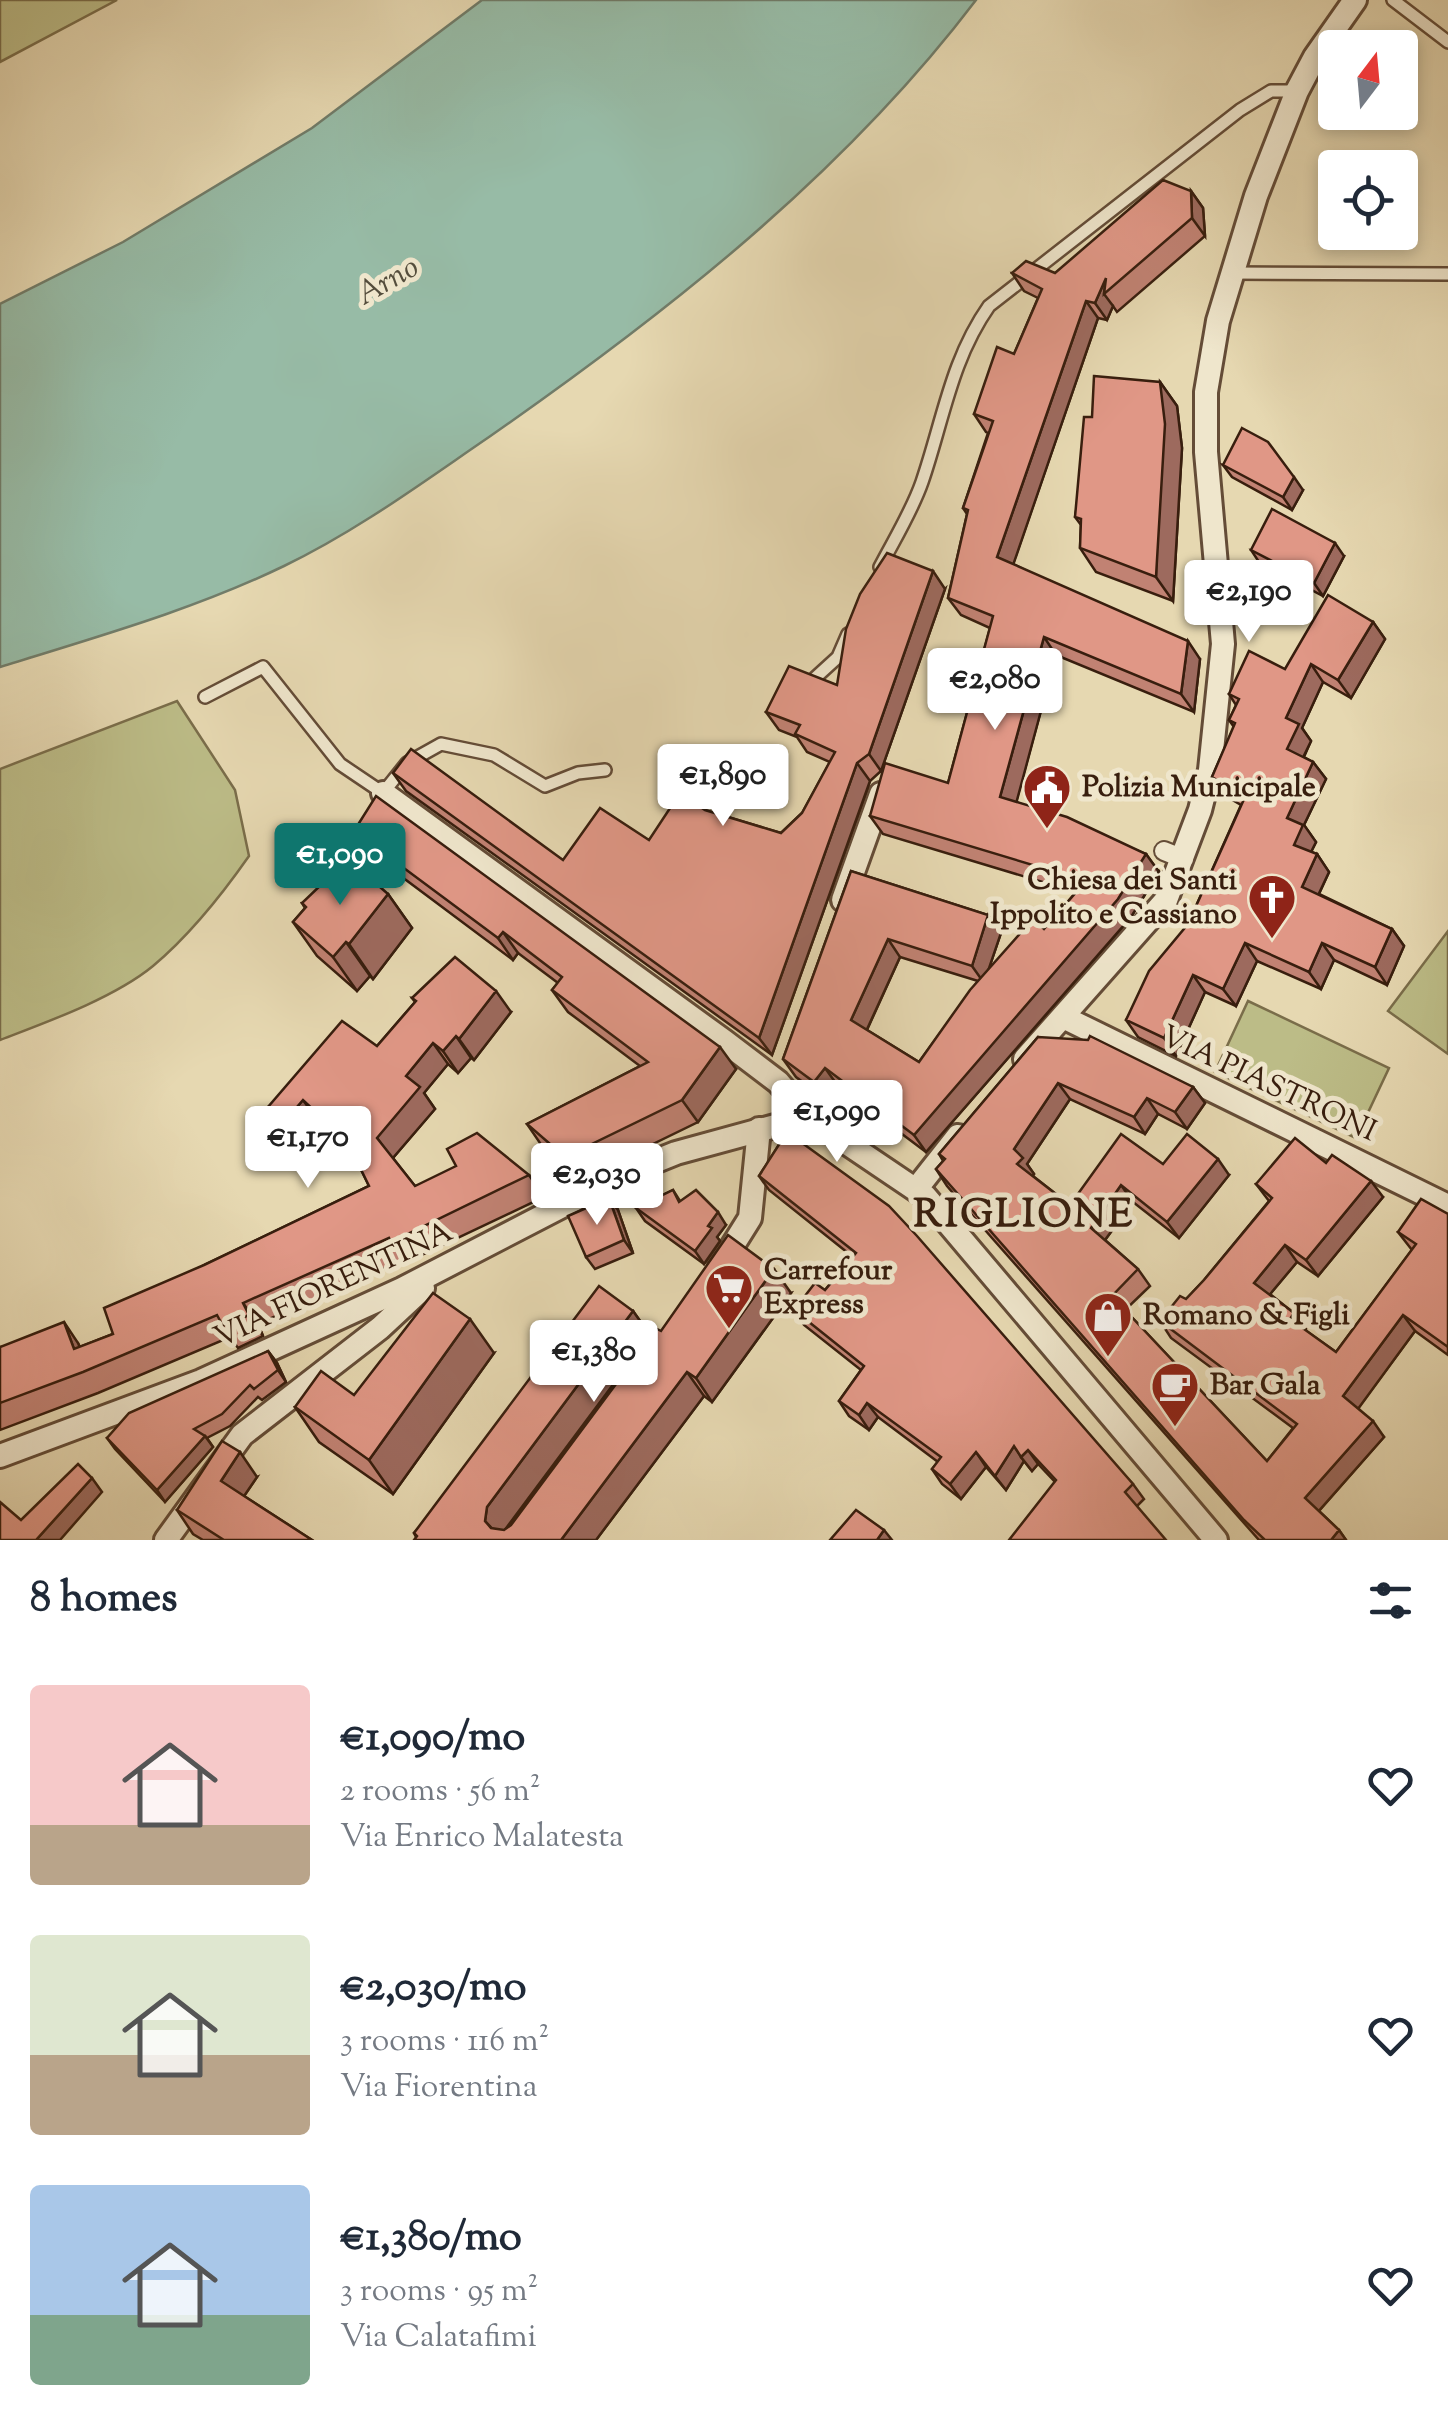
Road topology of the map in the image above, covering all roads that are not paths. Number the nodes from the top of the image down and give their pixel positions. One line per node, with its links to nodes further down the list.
1 (1356, 0): 4 (street)
2 (1393, 0): 3 (lane)
3 (1448, 42)
4 (1297, 91): 5 (street); 7 (lane)
5 (1232, 273): 6 (lane); 15 (street)
6 (1448, 274)
7 (870, 586)
8 (857, 614): 9 (lane)
9 (816, 678)
10 (205, 697): 13 (lane)
11 (606, 770): 13 (lane)
12 (884, 786): 14 (street)
13 (382, 793): 17 (street)
14 (838, 916)
15 (1064, 1016): 16 (street); 21 (street, VIA PIASTRONI)
16 (1012, 1074)
17 (808, 1117): 19 (street, VIA FIORENTINA); 20 (street)
18 (970, 1122): 20 (street)
19 (759, 1129): 22 (street, VIA FIORENTINA); 23 (street)
20 (916, 1188): 26 (street)
21 (1448, 1206)
22 (444, 1268): 24 (street, VIA FIORENTINA); 25 (street)
23 (704, 1288)
24 (0, 1456)
25 (169, 1539)
26 (1216, 1540)

